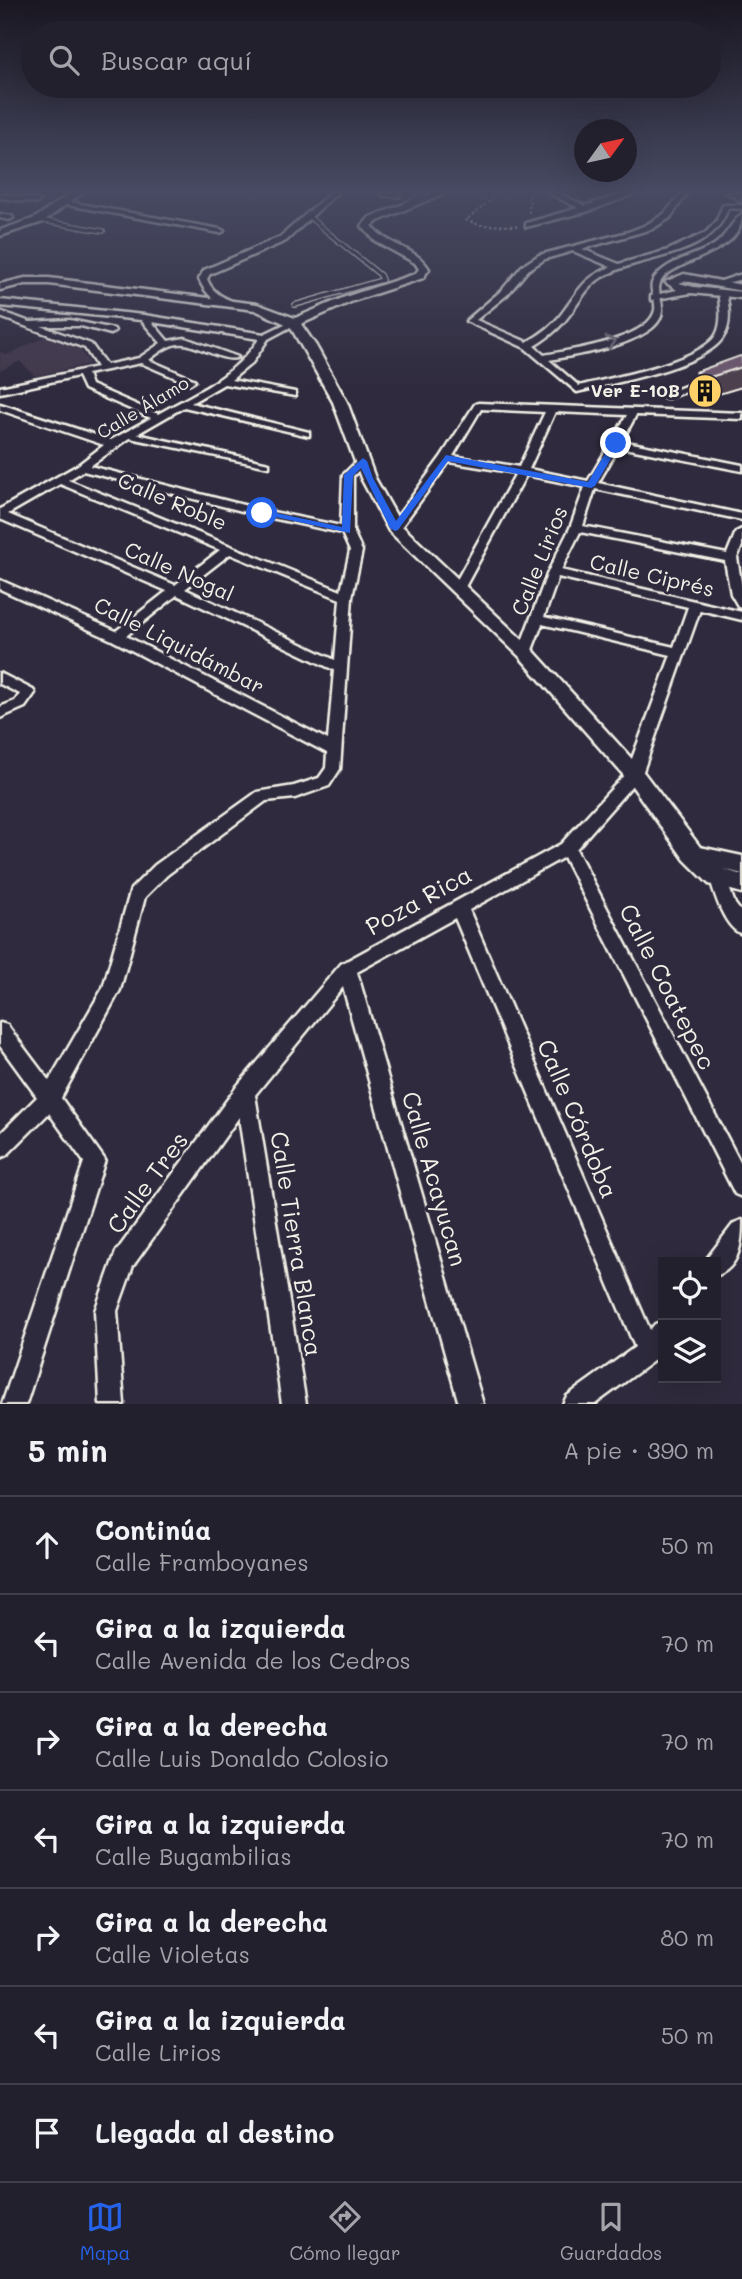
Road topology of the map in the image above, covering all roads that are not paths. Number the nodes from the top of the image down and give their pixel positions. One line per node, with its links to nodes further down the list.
1 (240, 258): 18 (street)
2 (359, 258): 19 (lane)
3 (415, 258): 22 (street)
4 (541, 258): 27 (street)
5 (598, 258): 10 (street)
6 (606, 258): 10 (street)
7 (649, 258): 10 (street)
8 (694, 258): 9 (street)
9 (686, 262): 11 (street); 16 (street)
10 (622, 266): 27 (street)
11 (703, 279): 14 (street); 15 (street)
12 (739, 285): 14 (street)
13 (0, 287): 18 (street)
14 (721, 287): 15 (street); 29 (street)
15 (692, 290): 16 (street)
16 (655, 298): 29 (street, one-way to 16)
17 (0, 303): 21 (street)
18 (231, 304): 22 (street)
19 (295, 305)
20 (0, 314): 23 (street)
21 (144, 318): 25 (street); 26 (street)
22 (294, 323): 25 (street, Calle Álamo); 50 (street)
23 (27, 325): 24 (street); 32 (street)
24 (111, 331)
25 (265, 337): 35 (street, Calle Álamo)
26 (166, 344): 28 (street); 30 (street)
27 (528, 346): 29 (street)
28 (233, 357)
29 (545, 358)
30 (142, 360): 32 (street); 34 (street)
31 (742, 367): 38 (street)
32 (103, 368): 33 (street)
33 (81, 372): 36 (street); 44 (street)
34 (190, 381)
35 (223, 381): 37 (street); 39 (street, Calle Álamo)
36 (0, 390)
37 (292, 394)
38 (664, 396)
39 (182, 404): 44 (street, Calle Álamo); 45 (street)
40 (0, 407): 48 (street)
41 (552, 408): 42 (street); 49 (street); 54 (street)
42 (633, 412): 43 (street); 47 (street, Calle Lirios)
43 (742, 416)
44 (158, 417): 46 (street, Calle Álamo)
45 (305, 434)
46 (128, 435): 48 (street, Calle Álamo); 51 (street)
47 (616, 443): 53 (street); 56 (street, Calle Lirios)
48 (112, 444): 52 (street, Calle Álamo)
49 (446, 458): 54 (street); 59 (street)
50 (363, 461): 59 (street); 61 (street)
51 (265, 465)
52 (82, 467): 55 (street, Calle Álamo); 61 (street)
53 (742, 468)
54 (523, 471): 56 (street); 67 (street)
55 (59, 480): 57 (street, Calle Álamo); 63 (street, Calle Roble)
56 (591, 486): 58 (street); 60 (street, Calle Lirios)
57 (0, 515): 68 (street, Calle Nogal)
58 (742, 517)
59 (395, 528): 67 (street)
60 (576, 528): 64 (street); 65 (street, Calle Lirios)
61 (347, 531): 69 (street)
62 (742, 532): 64 (street)
63 (227, 550): 68 (street); 69 (street, Calle Roble)
64 (732, 558): 70 (street)
65 (554, 572): 71 (street, Calle Ciprés); 73 (street, Calle Lirios)
66 (0, 584): 74 (street, Calle Liquidámbar)
67 (459, 587): 75 (street)
68 (176, 590): 74 (street); 77 (street, Calle Nogal)
69 (346, 597): 77 (street)
70 (742, 603)
71 (695, 606): 72 (street, Calle Ciprés); 76 (street)
72 (742, 616)
73 (537, 619): 75 (street, Calle Lirios); 76 (street)
74 (117, 636): 80 (street, Calle Liquidámbar)
75 (525, 652): 81 (street)
76 (677, 652): 81 (street)
77 (341, 668): 80 (street)
78 (0, 678): 79 (street)
79 (0, 713)
80 (336, 751): 91 (street)
81 (635, 774): 82 (street, Poza Rica); 83 (street)
82 (567, 848): 86 (street, Poza Rica); 93 (street, Calle Coatepec)
83 (707, 863): 84 (street); 85 (street); 87 (street)
84 (742, 865)
85 (742, 884)
86 (459, 907): 88 (street, Poza Rica); 97 (street, Calle Córdoba)
87 (742, 927)
88 (347, 969): 90 (street, Poza Rica); 101 (street, Calle Acayucan)
89 (0, 1031): 91 (street)
90 (246, 1092): 99 (street, Calle Tres); 100 (street, Calle Tierra Blanca)
91 (50, 1098): 92 (street); 98 (street)
92 (0, 1148)
93 (742, 1187)
94 (742, 1231): 95 (street)
95 (721, 1258)
96 (658, 1338): 97 (street)
97 (648, 1351): 102 (street)
98 (14, 1404)
99 (112, 1404)
100 (294, 1404)
101 (471, 1404)
102 (575, 1404)

